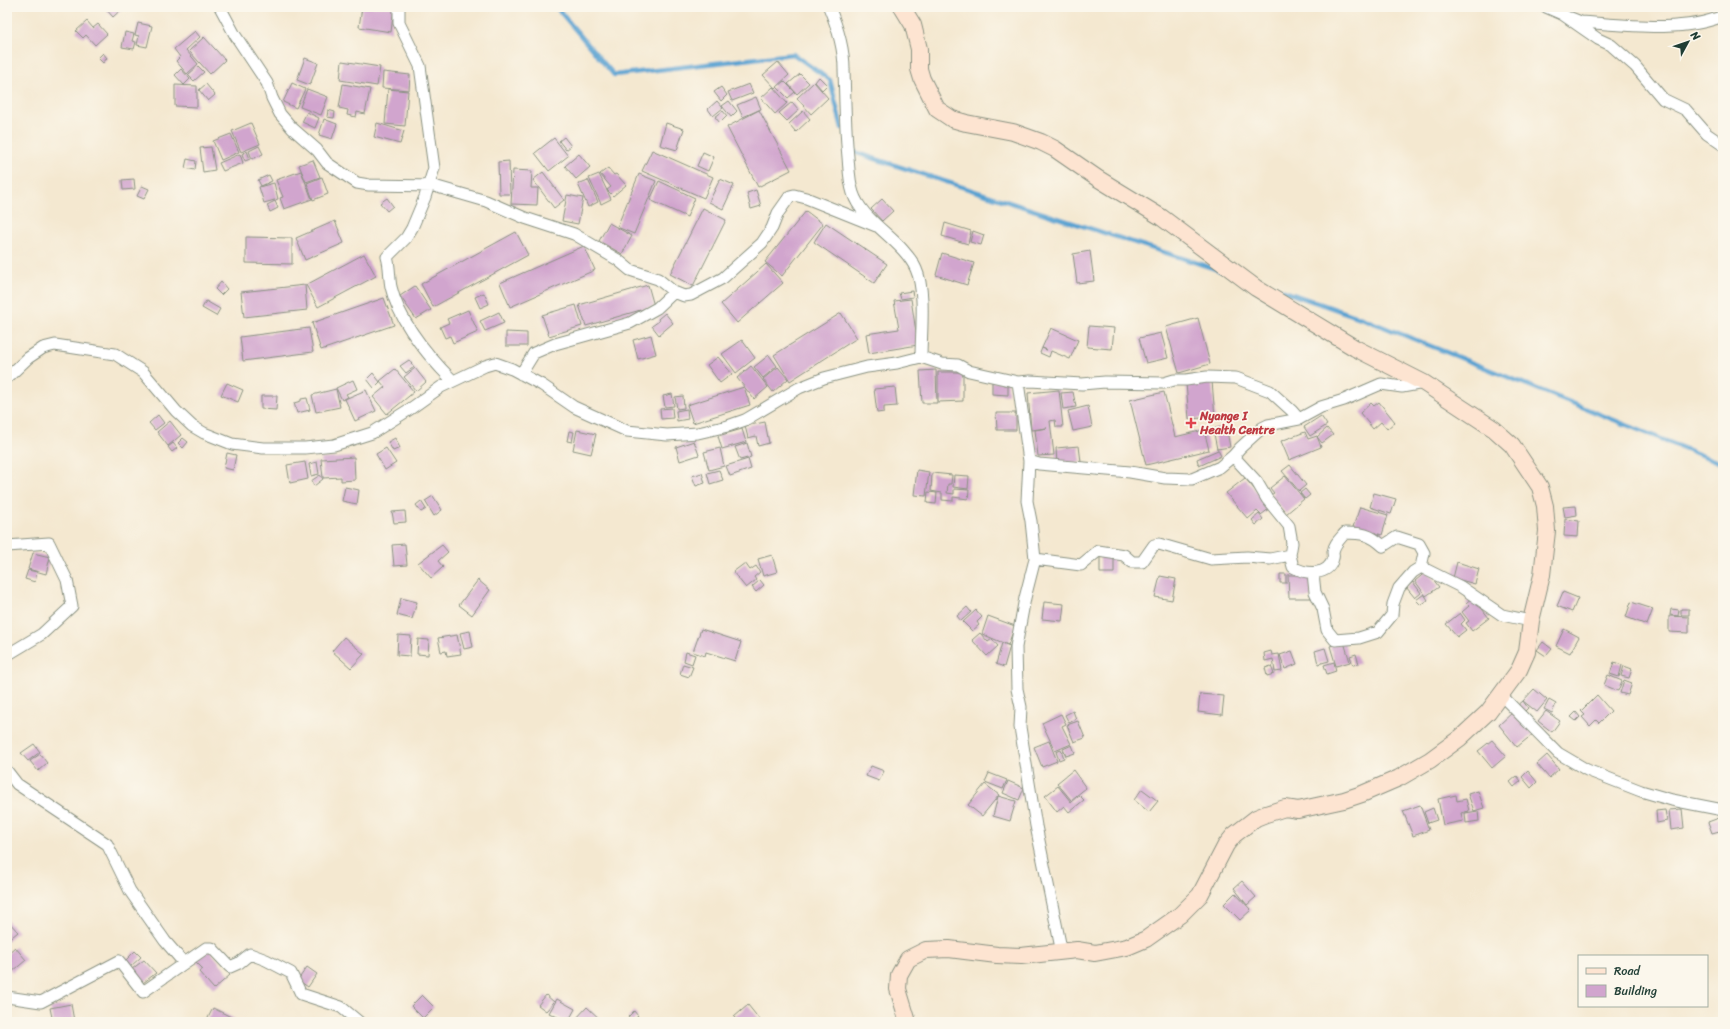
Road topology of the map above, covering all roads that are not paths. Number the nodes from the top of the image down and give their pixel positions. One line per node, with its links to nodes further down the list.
1 (220, 7): 9 (street)
2 (399, 7): 9 (street)
3 (829, 7): 10 (street)
4 (902, 7): 17 (main road)
5 (1546, 7): 6 (street)
6 (1562, 14): 7 (street); 8 (street)
7 (1723, 16)
8 (1723, 145)
9 (428, 186): 11 (street); 15 (street)
10 (878, 226): 11 (street); 12 (street)
11 (674, 292): 13 (street)
12 (921, 357): 13 (street); 16 (street)
13 (521, 374): 15 (street)
14 (7, 378): 15 (street)
15 (453, 381)
16 (1018, 382): 18 (street); 20 (street)
17 (1424, 383): 18 (street); 26 (main road)
18 (1298, 419): 19 (street)
19 (1233, 456): 20 (street); 22 (street)
20 (1029, 461): 23 (street)
21 (7, 546): 27 (street)
22 (1290, 555): 23 (street); 25 (street)
23 (1034, 559): 31 (street)
24 (1422, 567): 25 (street); 25 (street); 26 (street)
25 (1313, 572)
26 (1530, 621): 28 (main road)
27 (7, 655)
28 (1501, 695): 30 (street); 31 (main road)
29 (7, 771): 32 (street)
30 (1723, 810)
31 (1062, 953): 35 (main road)
32 (184, 963): 33 (street); 34 (street)
33 (7, 997)
34 (360, 1022)
35 (908, 1022)

